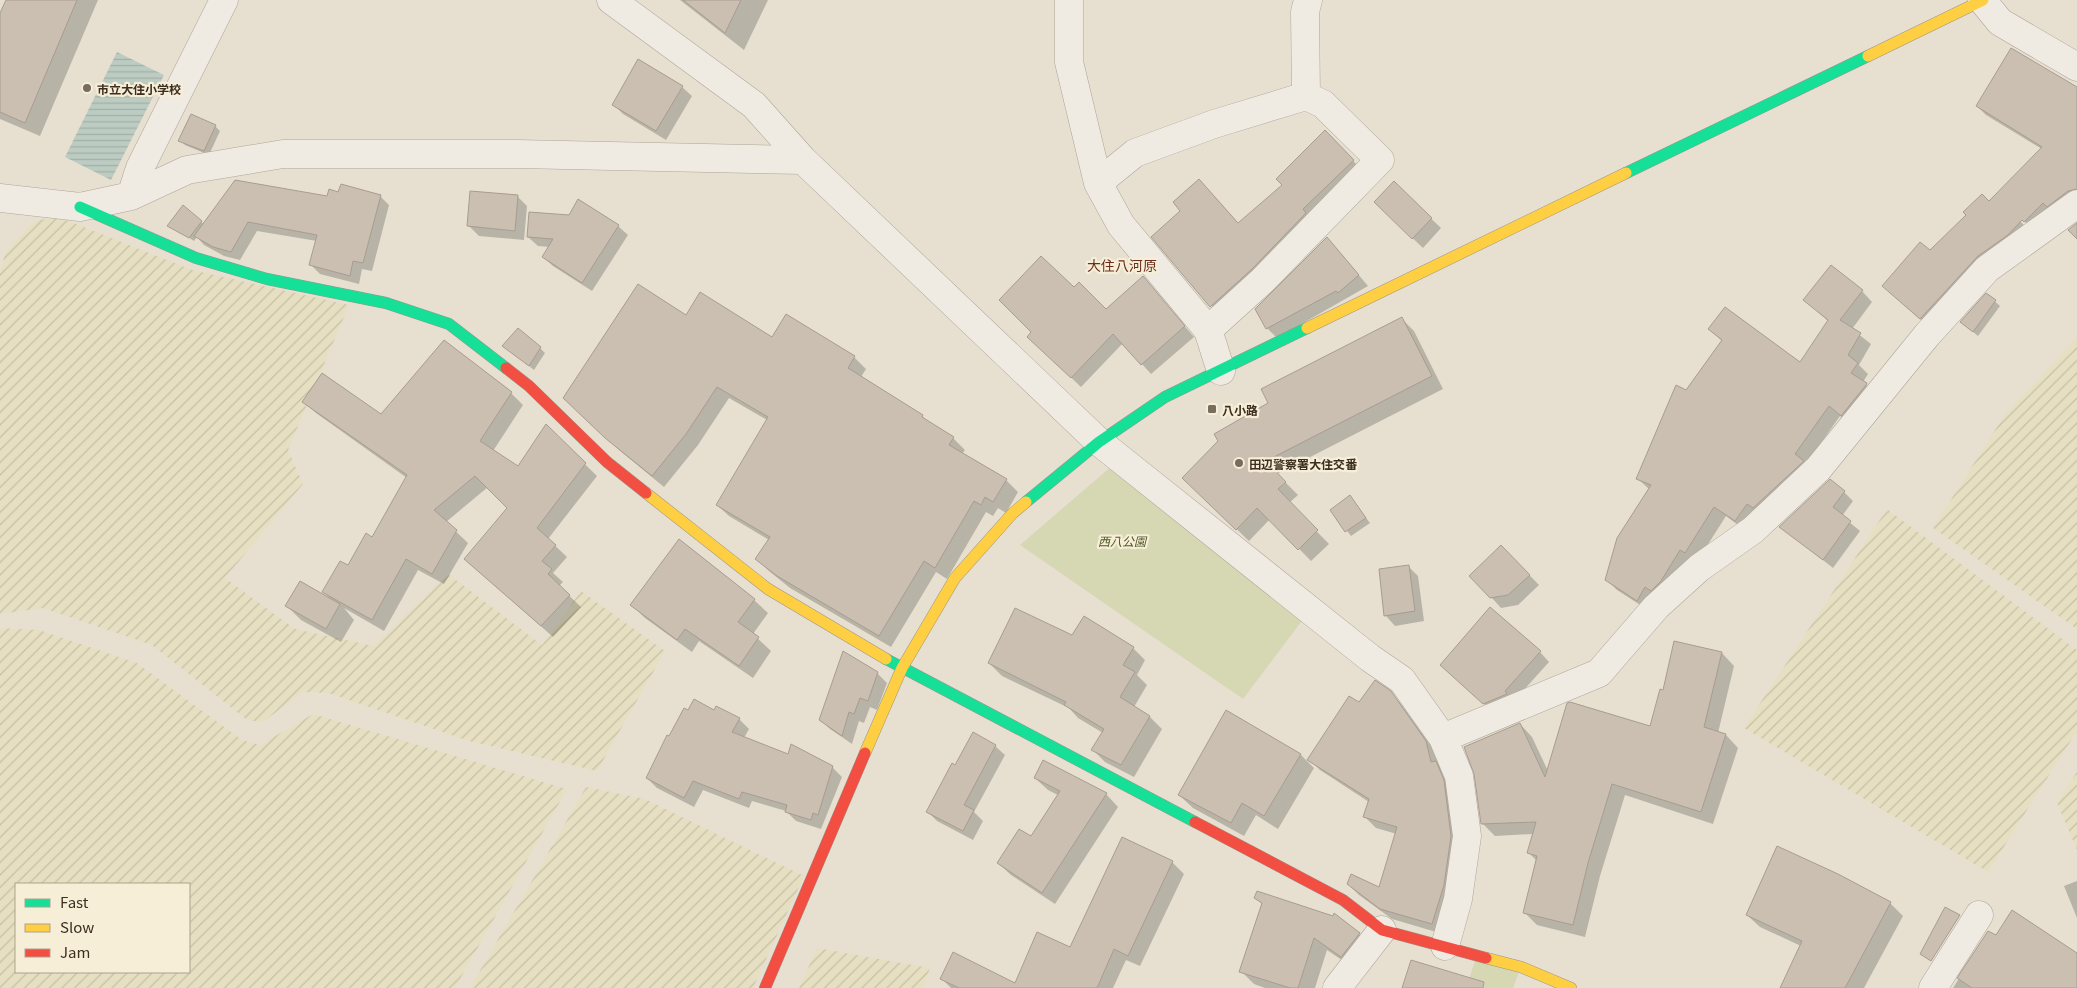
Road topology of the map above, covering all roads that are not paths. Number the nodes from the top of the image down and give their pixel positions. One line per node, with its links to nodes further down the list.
1 (224, 0): 10 (street)
2 (611, 0): 8 (street)
3 (1069, 0): 9 (street)
4 (1308, 0): 7 (street)
5 (1982, 0): 6 (street); 15 (street)
6 (2077, 67)
7 (1306, 96): 9 (street); 14 (street)
8 (803, 160): 10 (street); 16 (street)
9 (1098, 183): 14 (street)
10 (131, 196): 13 (street)
11 (0, 198): 13 (street)
12 (2077, 204): 18 (street)
13 (80, 207): 17 (street)
14 (1208, 330): 15 (street)
15 (1222, 371): 16 (street)
16 (1099, 442): 17 (street); 18 (street)
17 (902, 668): 20 (street); 22 (street)
18 (1443, 738): 21 (street)
19 (1979, 914): 25 (street)
20 (1382, 930): 21 (street); 23 (street)
21 (1444, 946): 24 (street)
22 (765, 988)
23 (1337, 988)
24 (1571, 988)
25 (1933, 988)

